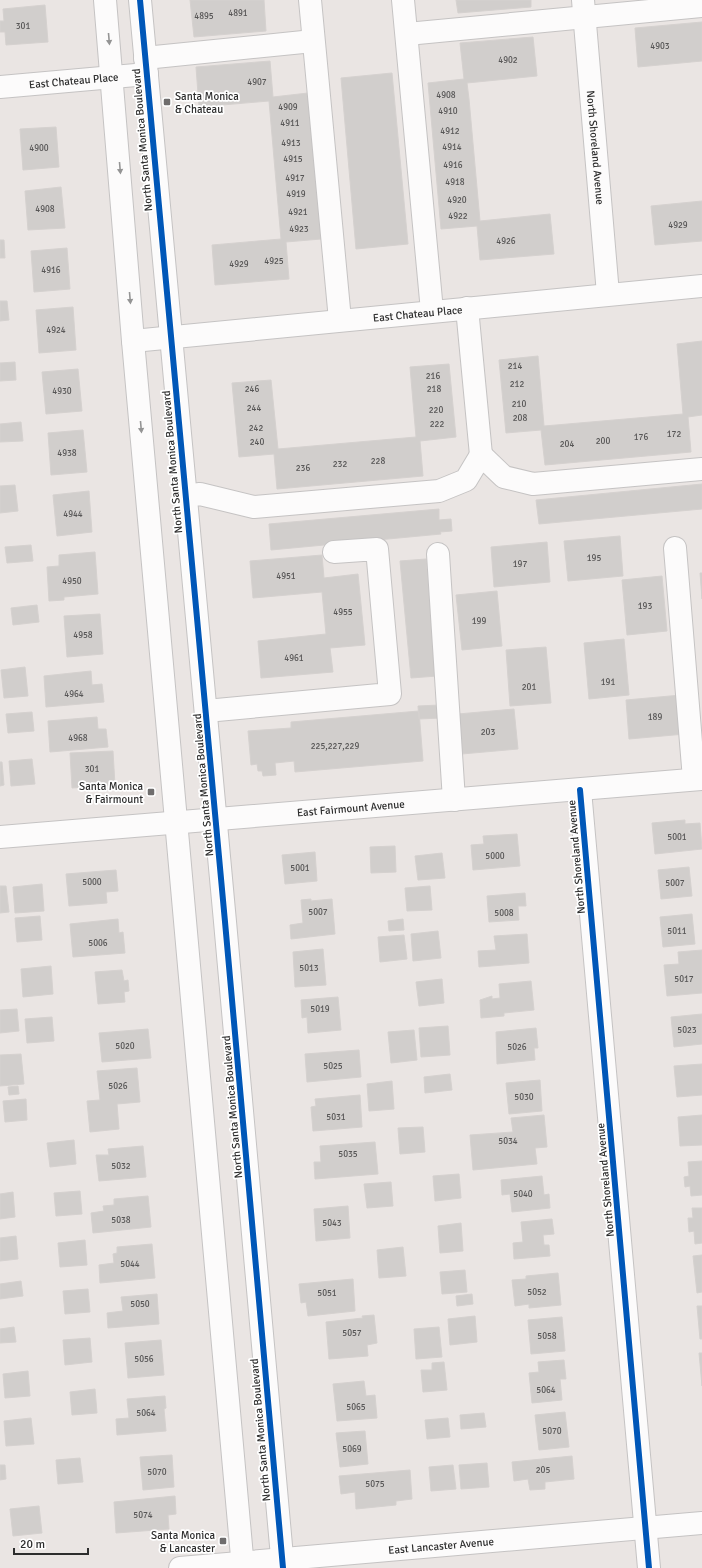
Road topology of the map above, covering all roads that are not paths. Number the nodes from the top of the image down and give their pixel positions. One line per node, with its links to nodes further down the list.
1 (105, 0): 10 (street, one-way to 10)
2 (140, 0): 9 (street, North Santa Monica Boulevard)
3 (310, 0): 8 (street)
4 (404, 0): 7 (street)
5 (702, 6): 6 (street)
6 (584, 8): 7 (street); 13 (street, North Shoreland Avenue)
7 (407, 34): 15 (street)
8 (314, 41): 9 (street, East Chateau Place); 16 (street)
9 (146, 66): 10 (street, East Chateau Place); 17 (street, North Santa Monica Boulevard)
10 (112, 77): 11 (street, East Chateau Place); 18 (street, one-way to 18)
11 (0, 87)
12 (702, 286): 13 (street, East Chateau Place)
13 (608, 294): 14 (street, East Chateau Place)
14 (467, 308): 15 (street, East Chateau Place); 19 (street)
15 (432, 312): 16 (street, East Chateau Place)
16 (340, 320): 17 (street, East Chateau Place)
17 (170, 337): 18 (street, East Chateau Place); 21 (street, North Santa Monica Boulevard)
18 (134, 341): 30 (street, one-way to 30)
19 (481, 456): 20 (street); 21 (street)
20 (702, 469)
21 (185, 496): 25 (street, North Santa Monica Boulevard)
22 (676, 548): 26 (street)
23 (334, 552): 25 (street)
24 (438, 554): 28 (street)
25 (206, 711): 29 (street, North Santa Monica Boulevard)
26 (698, 779): 27 (street, East Fairmount Avenue)
27 (580, 790): 28 (street, East Fairmount Avenue); 33 (street, North Shoreland Avenue)
28 (454, 800): 29 (street, East Fairmount Avenue)
29 (216, 818): 30 (street, East Fairmount Avenue); 34 (street, North Santa Monica Boulevard)
30 (177, 821): 31 (street, East Fairmount Avenue); 35 (street)
31 (0, 837)
32 (702, 1523): 33 (street, East Lancaster Avenue)
33 (646, 1528): 34 (street, East Lancaster Avenue); 37 (street, North Shoreland Avenue)
34 (282, 1564): 35 (street, East Lancaster Avenue)
35 (243, 1565): 36 (street, East Lancaster Avenue)
36 (180, 1568)
37 (649, 1568)

